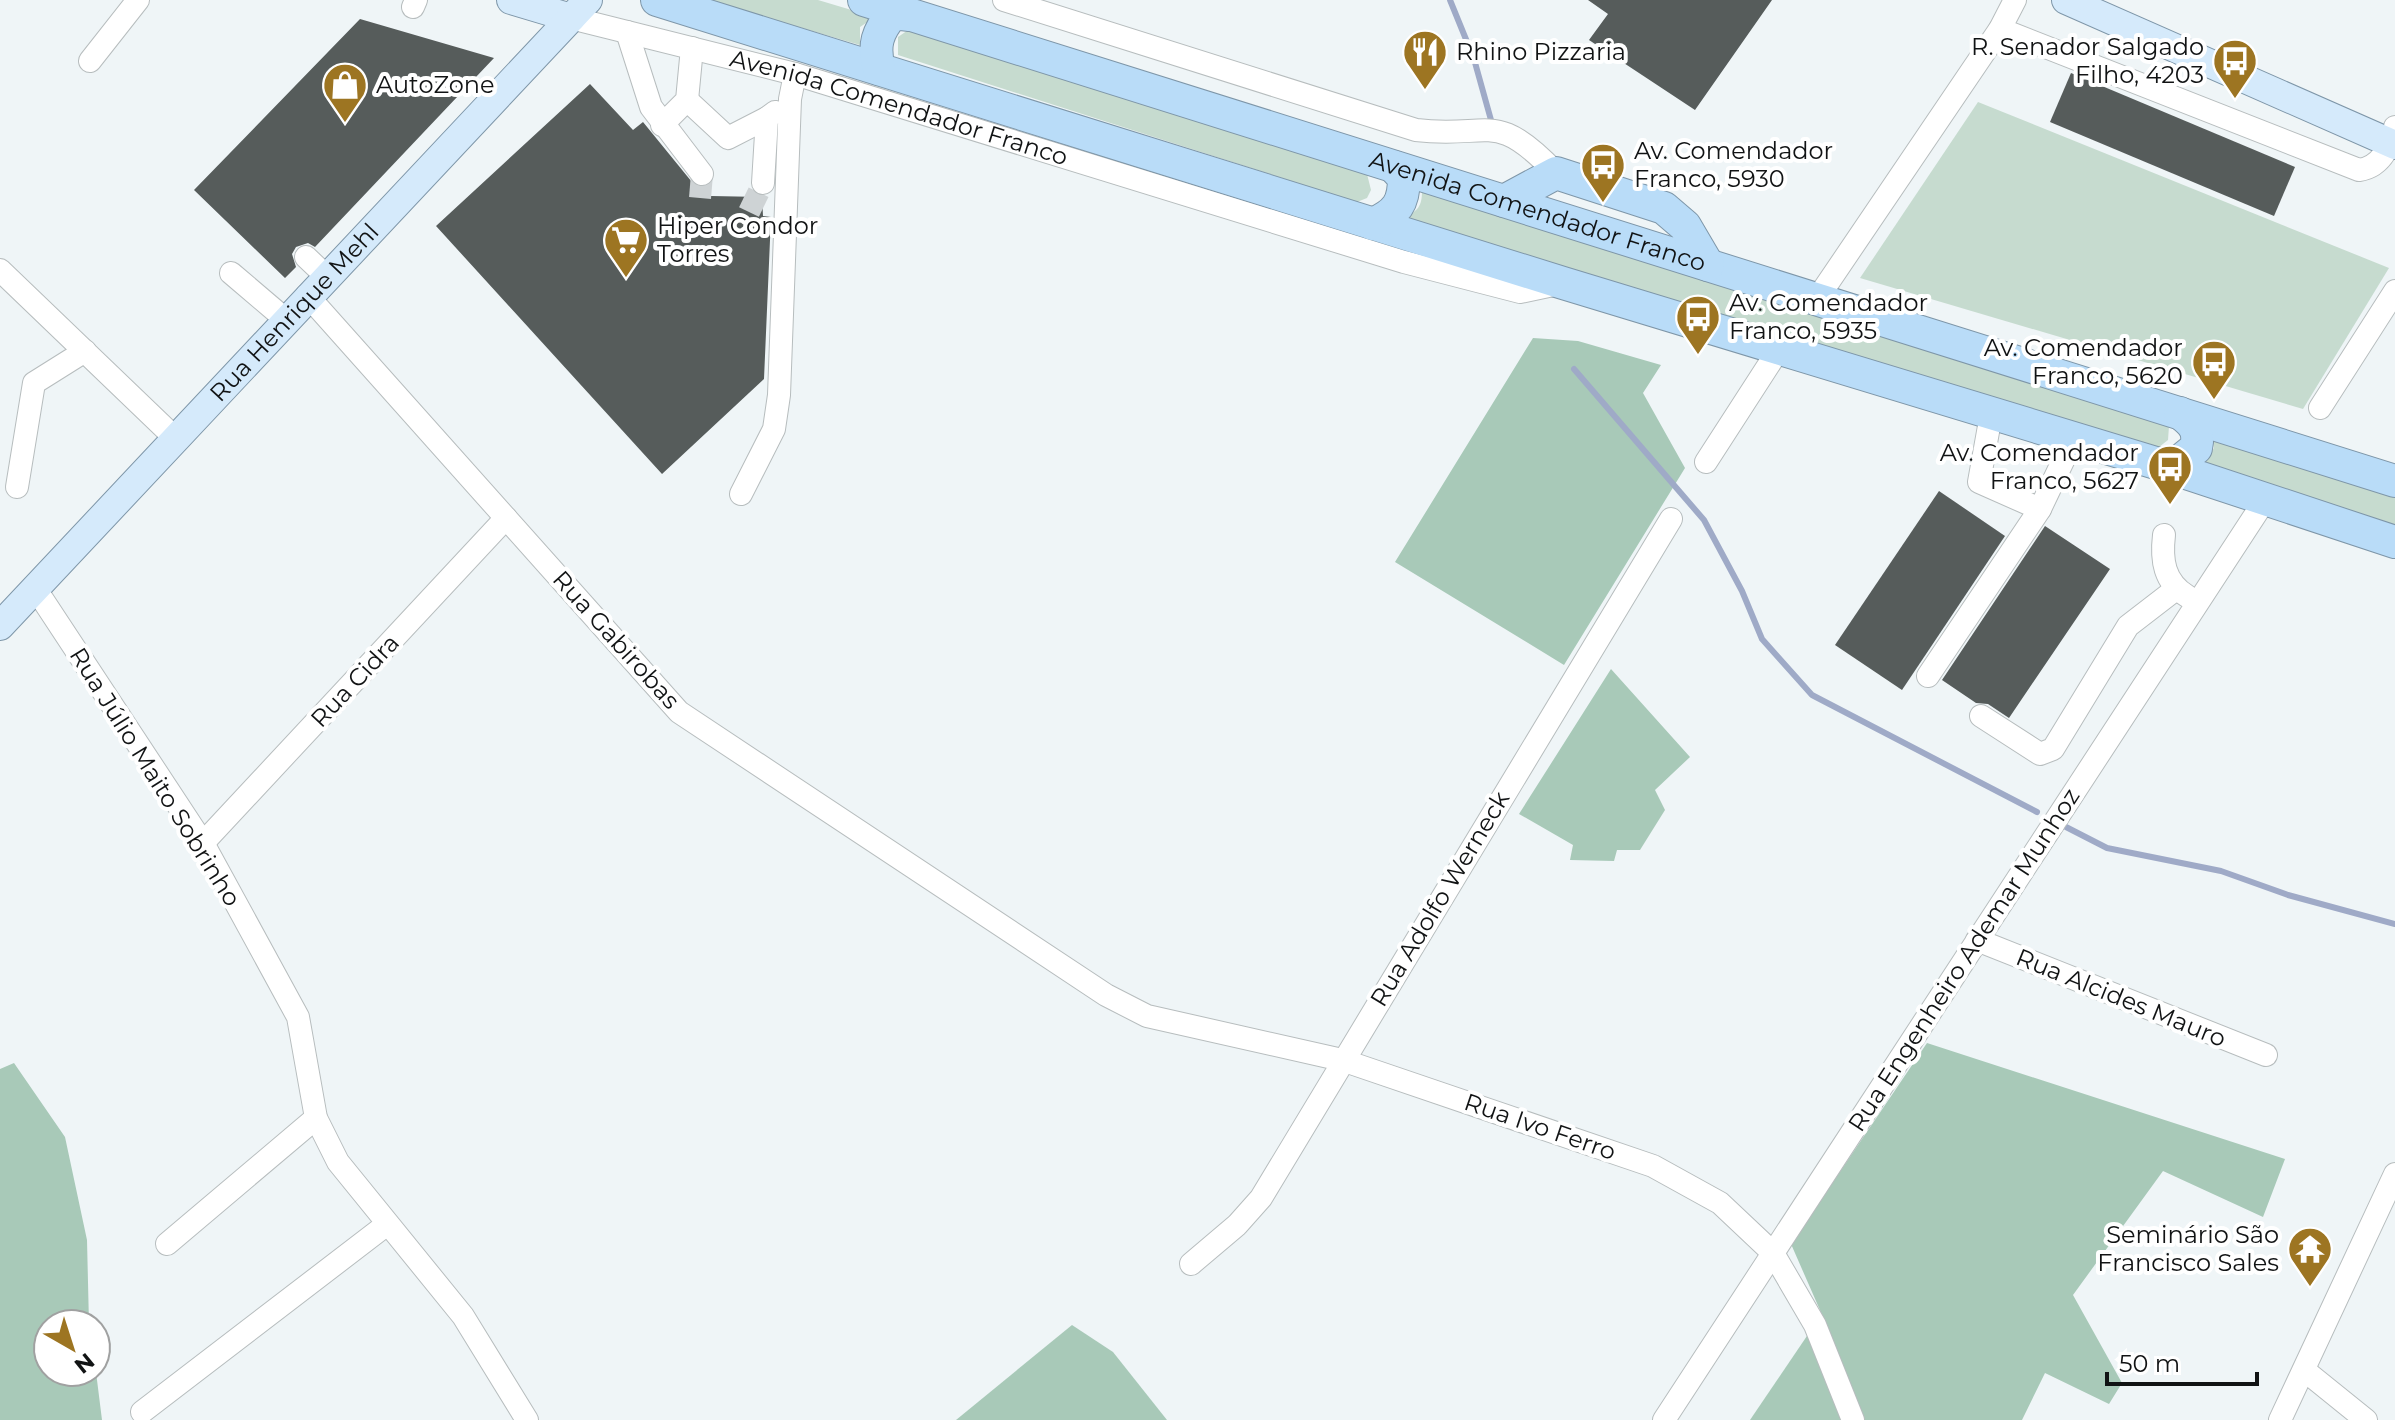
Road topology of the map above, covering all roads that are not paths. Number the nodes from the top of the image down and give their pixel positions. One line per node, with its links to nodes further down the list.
1 (138, 0): 14 (street)
2 (511, 0): 8 (main road, Avenida Comendador Franco)
3 (657, 0): 15 (highway, Avenida Comendador Franco)
4 (864, 0): 10 (highway, Avenida Comendador Franco)
5 (1004, 0): 23 (street, Avenida Comendador Franco)
6 (2015, 0): 11 (street)
7 (2066, 0): 9 (main road)
8 (579, 9): 12 (street, Avenida Comendador Franco); 31 (main road, Rua Henrique Mehl)
9 (2115, 10): 21 (main road)
10 (910, 15): 15 (highway); 22 (highway, Avenida Comendador Franco)
11 (2000, 29): 21 (street); 34 (street)
12 (627, 32): 13 (street, Avenida Comendador Franco); 20 (street)
13 (692, 48): 16 (street, Avenida Comendador Franco); 18 (street)
14 (90, 61)
15 (879, 69): 27 (highway, Avenida Comendador Franco)
16 (795, 74): 17 (street); 32 (street, Avenida Comendador Franco)
17 (790, 99): 19 (street); 47 (street)
18 (687, 100): 19 (street); 20 (street)
19 (767, 118): 25 (street)
20 (662, 125): 24 (street)
21 (2394, 139)
22 (1394, 167): 26 (highway, Avenida Comendador Franco); 27 (highway)
23 (1556, 173): 26 (highway); 28 (highway)
24 (702, 174)
25 (763, 183)
26 (1504, 201): 28 (highway, Avenida Comendador Franco)
27 (1373, 224): 32 (highway, Avenida Comendador Franco)
28 (1708, 265): 34 (highway, Avenida Comendador Franco)
29 (0, 270): 37 (street)
30 (231, 273): 35 (street)
31 (313, 276): 35 (main road, Rua Henrique Mehl); 50 (street, Rua Gabirobas)
32 (1563, 283): 36 (highway, Avenida Comendador Franco)
33 (2395, 291): 38 (street)
34 (1817, 299): 39 (highway, Avenida Comendador Franco)
35 (285, 319): 41 (main road, Rua Henrique Mehl)
36 (1779, 349): 40 (highway, Avenida Comendador Franco); 43 (street)
37 (85, 351): 41 (street); 46 (street)
38 (2320, 408)
39 (2180, 413): 44 (highway); 45 (highway, Avenida Comendador Franco)
40 (1991, 415): 42 (highway, Avenida Comendador Franco); 49 (street)
41 (175, 438): 54 (main road, Rua Henrique Mehl)
42 (2073, 440): 44 (highway, Avenida Comendador Franco); 49 (street)
43 (1706, 462)
44 (2159, 464): 48 (highway, Avenida Comendador Franco)
45 (2395, 481)
46 (17, 487)
47 (741, 494)
48 (2265, 500): 53 (highway, Avenida Comendador Franco); 56 (street, Rua Engenheiro Ademar Munhoz)
49 (2040, 509): 58 (street)
50 (506, 518): 60 (street, Rua Cidra); 62 (street, Rua Gabirobas)
51 (1671, 519): 64 (street, Rua Adolfo Werneck)
52 (2164, 535): 55 (street)
53 (2395, 542)
54 (35, 588): 57 (main road, Rua Henrique Mehl); 60 (street, Rua Júlio Maito Sobrinho)
55 (2176, 589): 56 (street); 59 (street)
56 (2199, 603): 61 (street, Rua Engenheiro Ademar Munhoz)
57 (0, 626)
58 (1928, 676)
59 (1981, 716)
60 (203, 843): 65 (street, Rua Júlio Maito Sobrinho)
61 (1977, 940): 63 (street, Rua Alcides Mauro); 69 (street, Rua Engenheiro Ademar Munhoz)
62 (1106, 995): 64 (street, Rua Ivo Ferro)
63 (2266, 1055)
64 (1342, 1060): 69 (street, Rua Ivo Ferro); 70 (street, Rua Adolfo Werneck)
65 (316, 1118): 67 (street, Rua Júlio Maito Sobrinho); 68 (street)
66 (2395, 1174): 71 (street)
67 (386, 1225): 72 (street); 73 (street, Rua Júlio Maito Sobrinho)
68 (167, 1244)
69 (1773, 1253): 74 (street, Rua Engenheiro Ademar Munhoz); 75 (street, Rua Ivo Ferro)
70 (1191, 1264)
71 (2304, 1370): 76 (street); 77 (street)
72 (142, 1412)
73 (527, 1420)
74 (1664, 1420)
75 (1853, 1420)
76 (2280, 1420)
77 (2366, 1420)

